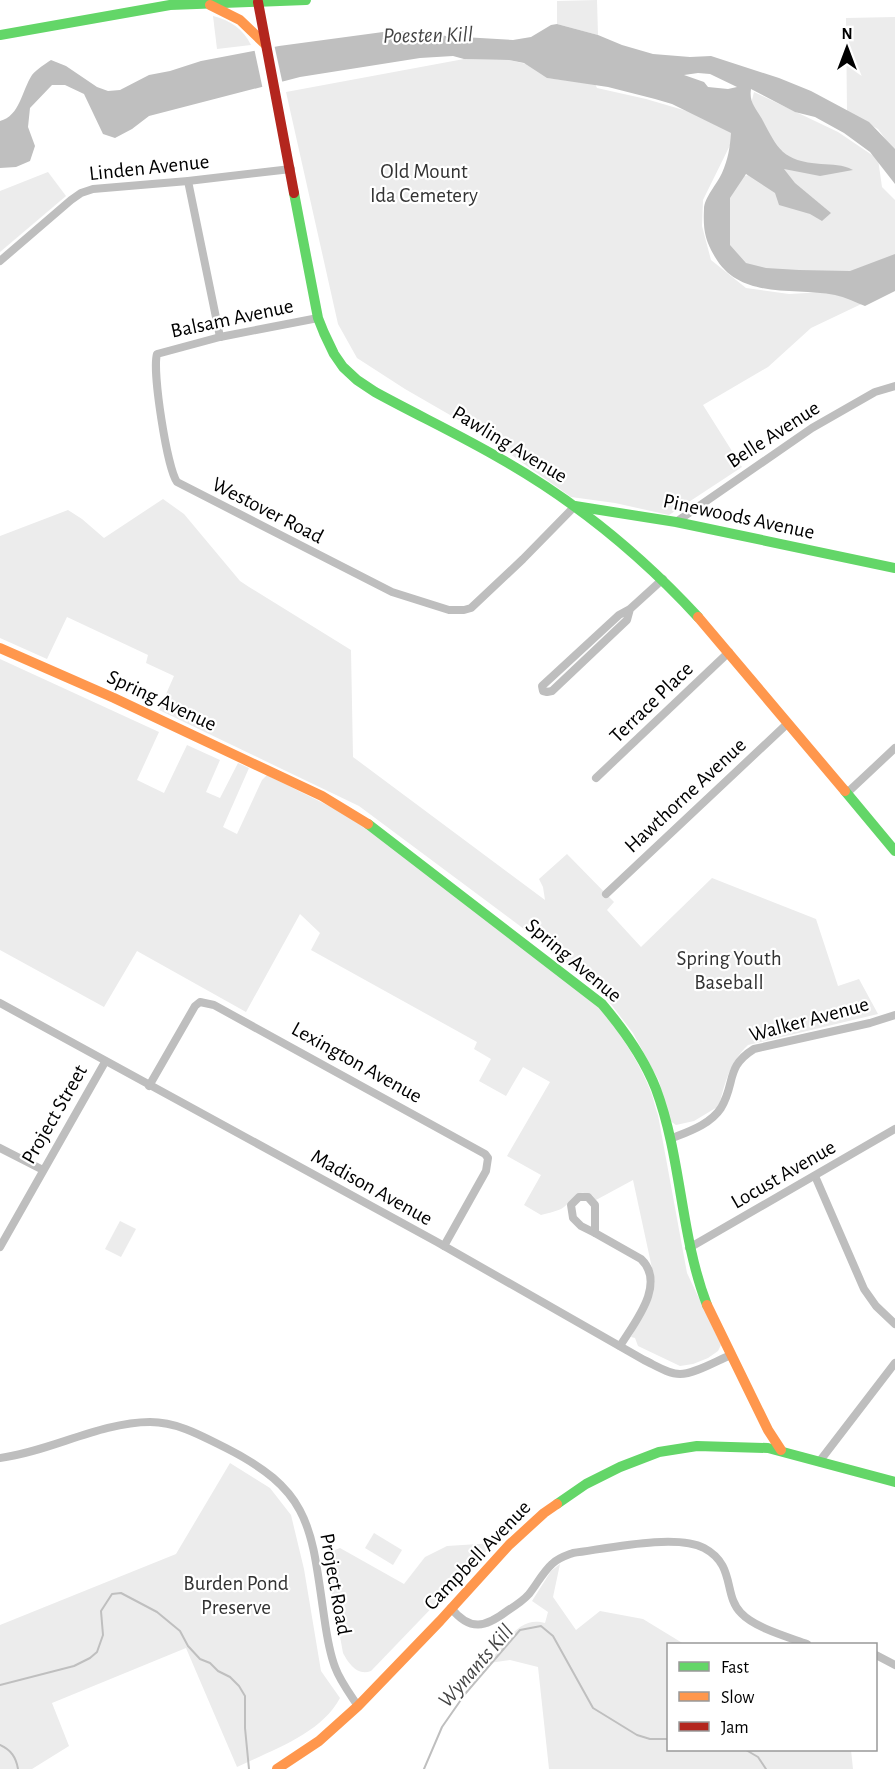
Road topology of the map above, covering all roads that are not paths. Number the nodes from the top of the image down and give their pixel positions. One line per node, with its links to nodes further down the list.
1 (306, 0): 2 (street)
2 (258, 2): 4 (street); 6 (street, Pawling Avenue)
3 (170, 3): 4 (street); 5 (street)
4 (206, 4): 6 (street)
5 (0, 35)
6 (266, 45): 7 (street, Pawling Avenue)
7 (291, 169): 8 (street, Linden Avenue); 10 (street, Pawling Avenue)
8 (188, 181): 9 (street, Linden Avenue); 11 (street)
9 (0, 261)
10 (318, 318): 11 (street, Balsam Avenue); 14 (street, Pawling Avenue)
11 (220, 337): 12 (street, Balsam Avenue)
12 (156, 357): 14 (street, Westover Road)
13 (895, 386): 15 (street, Belle Avenue)
14 (575, 506): 15 (street, Pinewoods Avenue); 17 (street, Pawling Avenue)
15 (676, 522): 16 (street, Pinewoods Avenue)
16 (895, 568)
17 (663, 579): 18 (street); 20 (street, Pawling Avenue)
18 (630, 609): 18 (street)
19 (0, 648): 32 (street, Spring Avenue)
20 (729, 652): 21 (street, Pawling Avenue); 23 (street, Terrace Place)
21 (788, 723): 24 (street, Pawling Avenue); 26 (street, Hawthorne Avenue)
22 (895, 748): 24 (street)
23 (596, 778)
24 (847, 793): 25 (street, Pawling Avenue)
25 (895, 851)
26 (606, 894)
27 (0, 1003): 29 (street, Madison Avenue)
28 (895, 1015): 32 (street, Walker Avenue)
29 (105, 1062): 30 (street, Madison Avenue); 34 (street, Project Street)
30 (149, 1086): 37 (street, Madison Avenue); 37 (street, Lexington Avenue)
31 (895, 1129): 35 (street, Locust Avenue)
32 (670, 1139): 39 (street, Spring Avenue)
33 (0, 1148): 34 (street)
34 (43, 1170): 38 (street, Project Street)
35 (815, 1176): 39 (street, Locust Avenue); 40 (street)
36 (595, 1233): 36 (street); 41 (street)
37 (444, 1246): 41 (street, Madison Avenue)
38 (0, 1247)
39 (689, 1248): 42 (street, Spring Avenue)
40 (895, 1324)
41 (620, 1346): 42 (street, Madison Avenue)
42 (731, 1355): 44 (street, Spring Avenue)
43 (895, 1363): 46 (street)
44 (781, 1450): 46 (street); 48 (street, Campbell Avenue)
45 (0, 1458): 52 (street, Project Road)
46 (819, 1461): 47 (street)
47 (895, 1482)
48 (451, 1608): 49 (street); 52 (street, Campbell Avenue)
49 (804, 1643)
50 (877, 1656): 51 (street)
51 (895, 1665)
52 (358, 1706): 53 (street, Campbell Avenue)
53 (277, 1769)

